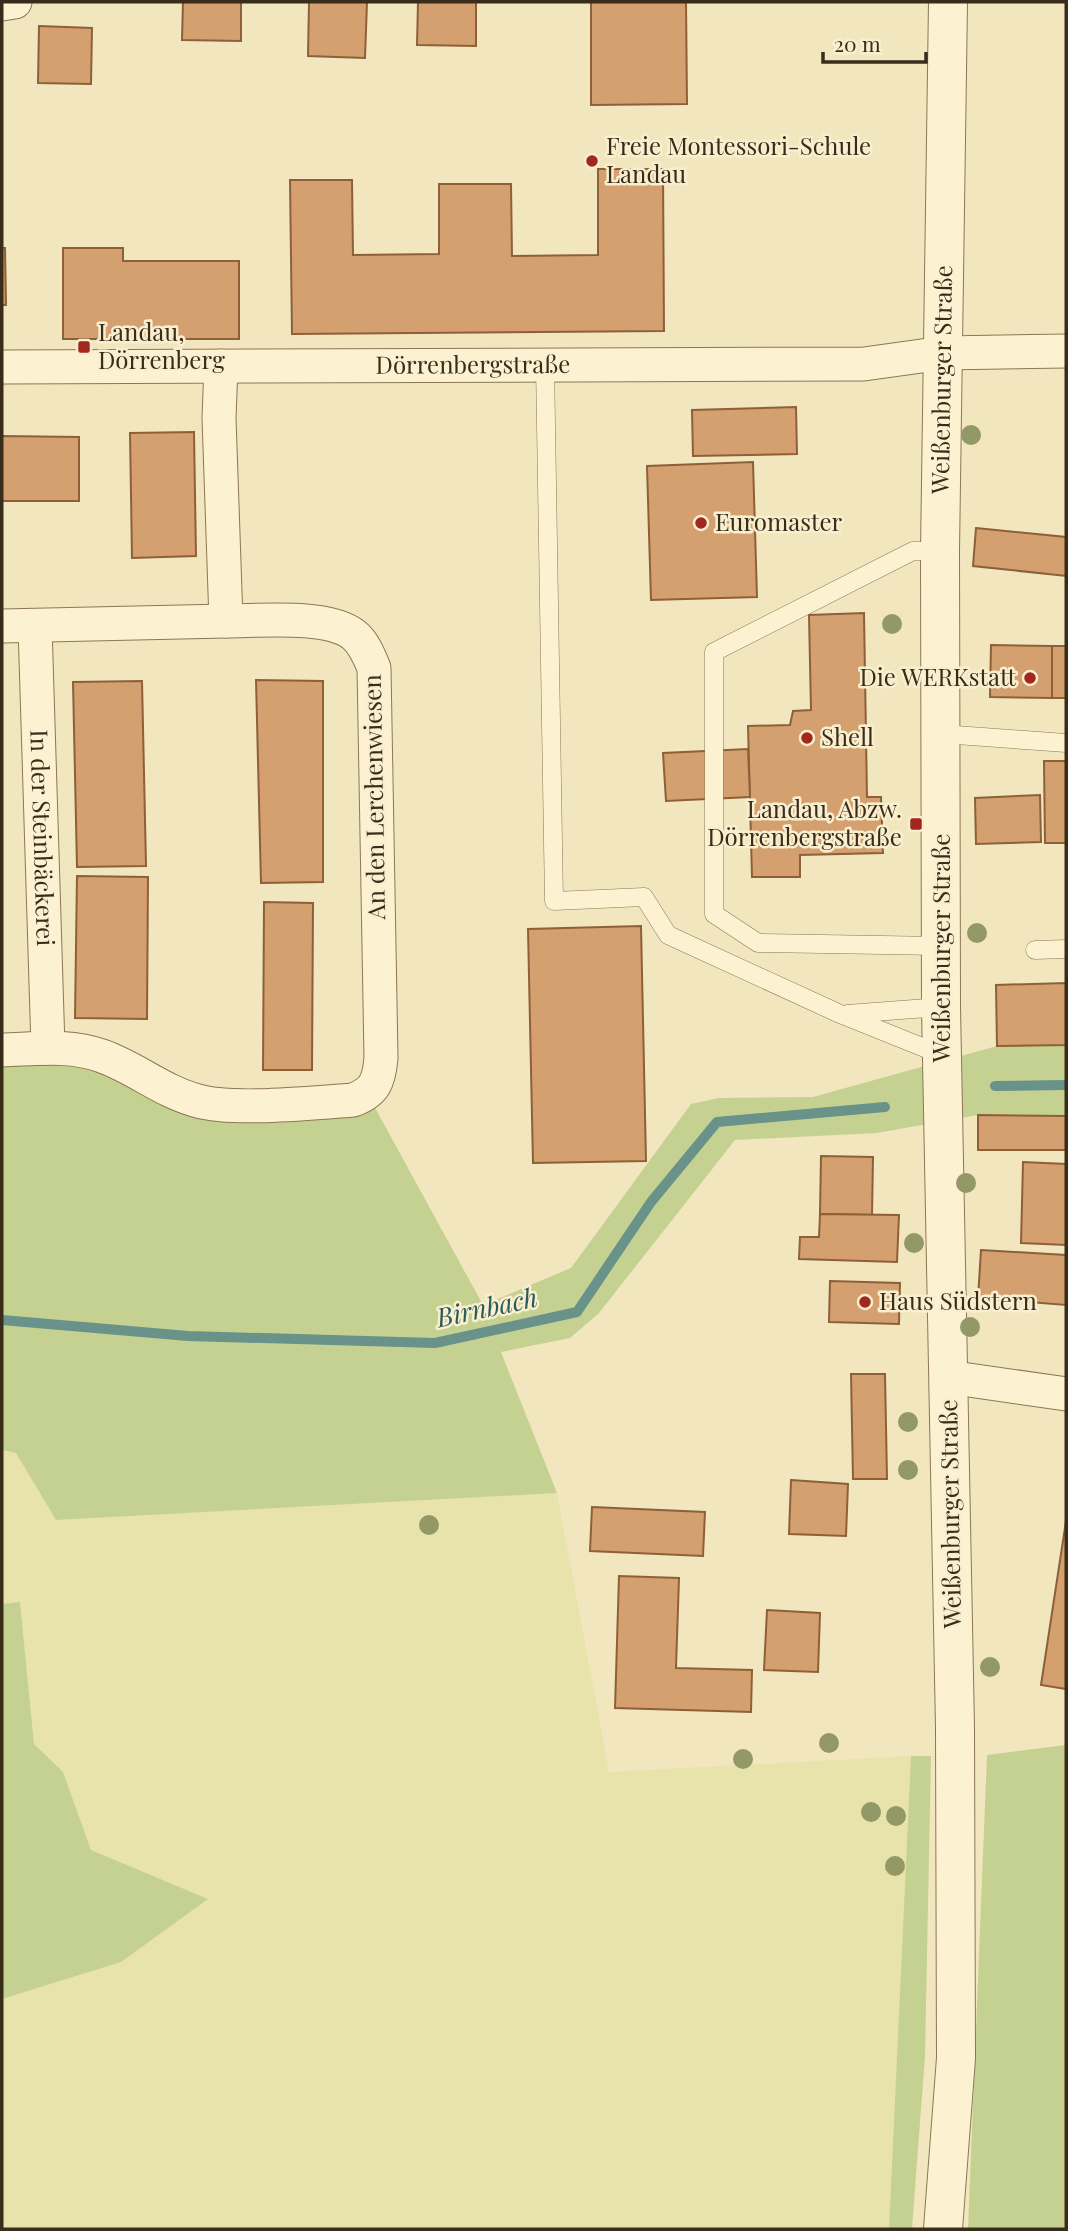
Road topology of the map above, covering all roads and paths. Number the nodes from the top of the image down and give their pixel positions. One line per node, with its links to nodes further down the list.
1 (15, 2): 3 (street)
2 (947, 2): 5 (street, Weißenburger Straße)
3 (2, 4)
4 (1066, 351): 5 (street, Dörrenbergstraße)
5 (943, 353): 6 (street, Dörrenbergstraße); 9 (street, Weißenburger Straße)
6 (545, 365): 7 (street, Dörrenbergstraße); 19 (lane)
7 (221, 366): 8 (street, Dörrenbergstraße); 10 (street)
8 (2, 367)
9 (940, 551): 13 (street, Weißenburger Straße); 15 (lane)
10 (226, 621): 12 (street, An den Lerchenwiesen); 20 (street, An den Lerchenwiesen)
11 (2, 626): 12 (street, An den Lerchenwiesen)
12 (35, 626): 20 (street, In der Steinbäckerei)
13 (942, 734): 14 (lane); 15 (street, Weißenburger Straße)
14 (1066, 743)
15 (941, 946): 18 (street, Weißenburger Straße)
16 (1066, 949): 17 (lane)
17 (1035, 950)
18 (941, 1007): 19 (lane); 22 (street, Weißenburger Straße)
19 (840, 1014): 22 (lane)
20 (48, 1048): 21 (street)
21 (2, 1050)
22 (942, 1055): 23 (street, Weißenburger Straße)
23 (948, 1377): 24 (street); 25 (street, Weißenburger Straße)
24 (1066, 1394)
25 (943, 2229)

